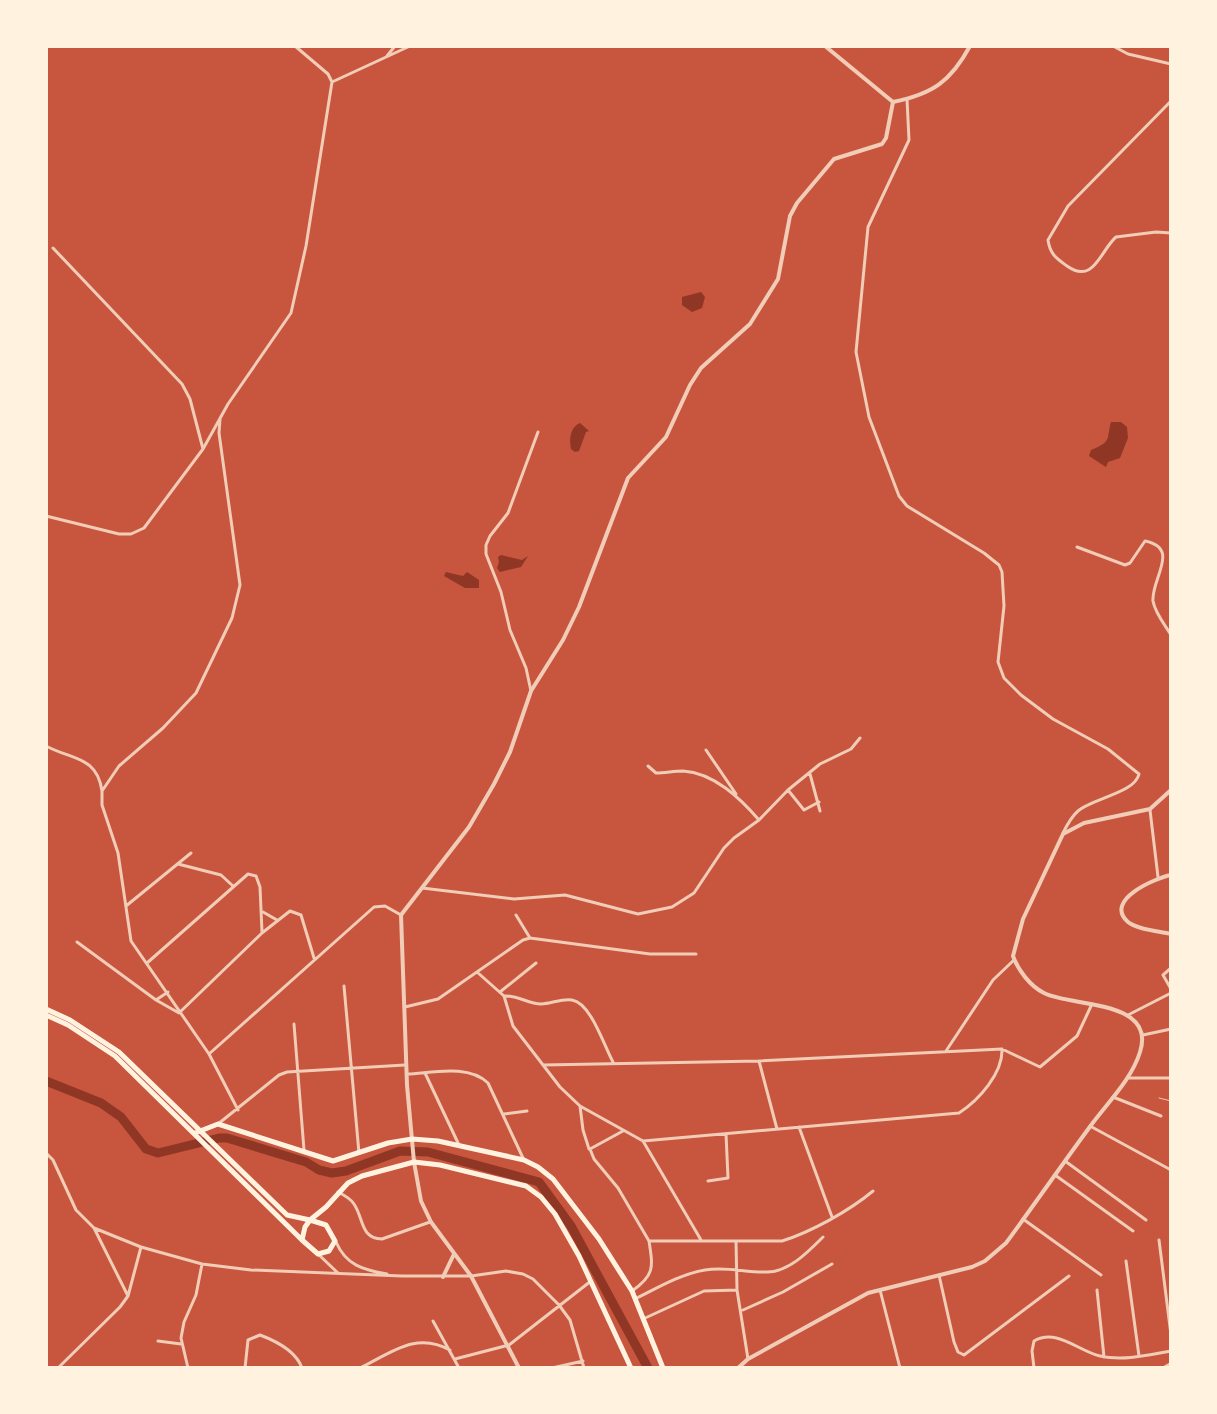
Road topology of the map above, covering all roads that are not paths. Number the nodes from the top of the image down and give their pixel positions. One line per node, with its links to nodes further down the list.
1 (295, 46): 9 (street)
2 (395, 46): 7 (street)
3 (410, 46): 7 (street)
4 (825, 46): 12 (street)
5 (970, 46): 10 (street)
6 (1113, 46): 8 (street)
7 (386, 58): 9 (street)
8 (1171, 64)
9 (332, 82): 15 (street)
10 (907, 99): 12 (street); 35 (street)
11 (1171, 101): 13 (street)
12 (893, 102): 21 (street)
13 (1171, 233)
14 (53, 248): 17 (street)
15 (220, 419): 17 (street); 29 (street)
16 (538, 432): 21 (street)
17 (203, 449): 18 (street)
18 (46, 516)
19 (1077, 547): 20 (street)
20 (1171, 635)
21 (531, 691): 41 (street)
22 (860, 738): 26 (street)
23 (46, 746): 29 (street)
24 (706, 750): 30 (street)
25 (648, 766): 30 (street)
26 (810, 774): 27 (street); 31 (street)
27 (788, 790): 31 (street); 34 (street)
28 (1171, 790): 32 (street)
29 (102, 791): 42 (street)
30 (738, 797): 34 (street)
31 (819, 802): 33 (street)
32 (1150, 809): 35 (street); 39 (street)
33 (820, 811)
34 (759, 820): 41 (street)
35 (1063, 834): 53 (street)
36 (191, 853): 37 (street)
37 (178, 864): 40 (street); 42 (street)
38 (1171, 875): 39 (street)
39 (1158, 877): 48 (street)
40 (233, 886): 43 (street); 54 (street)
41 (421, 887): 44 (street)
42 (126, 907): 54 (street)
43 (262, 911): 46 (street); 47 (street)
44 (401, 915): 52 (street); 64 (street)
45 (516, 915): 49 (street)
46 (277, 920): 47 (street); 52 (street)
47 (262, 933): 66 (street)
48 (1171, 934)
49 (530, 938): 51 (street); 57 (street)
50 (77, 942): 62 (street)
51 (696, 954)
52 (314, 958): 74 (street)
53 (1014, 960): 63 (street); 73 (street)
54 (147, 963): 60 (street)
55 (536, 963): 61 (street)
56 (1171, 968): 59 (street)
57 (477, 972): 61 (street); 64 (street)
58 (344, 986): 79 (street)
59 (1171, 991): 68 (street)
60 (168, 992): 62 (street); 66 (street)
61 (502, 994): 76 (street); 78 (street)
62 (156, 1000): 66 (street)
63 (1092, 1004): 68 (street); 72 (street)
64 (405, 1007): 77 (street)
65 (46, 1009): 93 (main road)
66 (179, 1013): 74 (street)
67 (46, 1015): 100 (main road)
68 (1126, 1016): 71 (street)
69 (294, 1024): 80 (street)
70 (1171, 1029): 71 (street)
71 (1143, 1035): 83 (street)
72 (1002, 1049): 73 (street); 97 (street)
73 (946, 1051): 75 (street)
74 (209, 1054): 89 (street)
75 (759, 1061): 76 (street); 98 (street)
76 (613, 1062): 78 (street)
77 (407, 1065): 79 (street); 82 (street)
78 (543, 1065): 88 (street)
79 (352, 1069): 80 (street); 109 (street)
80 (298, 1070): 89 (street); 107 (street)
81 (425, 1073): 82 (street); 91 (street); 104 (street)
82 (407, 1074): 103 (street)
83 (1127, 1078): 84 (street); 85 (street)
84 (1171, 1078)
85 (1113, 1097): 92 (street); 96 (street)
86 (1159, 1098): 87 (lane)
87 (1171, 1101)
88 (580, 1106): 99 (street); 106 (street)
89 (238, 1110): 94 (street)
90 (527, 1111): 91 (street)
91 (504, 1114): 110 (street)
92 (1161, 1116)
93 (191, 1122): 95 (main road); 100 (main road)
94 (218, 1124): 95 (main road); 107 (main road)
95 (208, 1126): 100 (main road)
96 (1090, 1126): 111 (street); 113 (street)
97 (799, 1127): 98 (street); 119 (street)
98 (777, 1129): 101 (street)
99 (623, 1131): 102 (street); 106 (street)
100 (199, 1133): 105 (main road)
101 (726, 1134): 102 (street); 115 (street)
102 (643, 1141): 133 (street)
103 (412, 1142): 104 (main road); 109 (main road); 112 (street)
104 (459, 1145): 110 (main road)
105 (212, 1147): 121 (main road); 125 (main road)
106 (590, 1149): 136 (street)
107 (304, 1150): 109 (main road)
108 (46, 1153): 129 (street)
109 (359, 1153)
110 (524, 1160): 160 (main road)
111 (1065, 1161): 114 (street); 124 (street)
112 (414, 1162): 117 (main road); 126 (street); 156 (main road)
113 (1171, 1170)
114 (1055, 1175): 122 (street); 130 (street)
115 (708, 1181)
116 (873, 1191): 119 (street)
117 (338, 1192): 118 (main road); 126 (street)
118 (326, 1207): 123 (main road); 127 (main road)
119 (832, 1217): 137 (street)
120 (1171, 1218): 128 (street)
121 (303, 1219): 123 (main road); 125 (main road)
122 (1023, 1219): 150 (street); 151 (street)
123 (310, 1220): 127 (main road); 132 (main road)
124 (1146, 1220)
125 (282, 1221): 132 (main road)
126 (431, 1222): 141 (street)
127 (326, 1225): 135 (main road)
128 (1171, 1227): 139 (street)
129 (94, 1228): 138 (street); 161 (street)
130 (1133, 1231)
131 (823, 1237): 147 (street)
132 (302, 1240): 140 (main road)
133 (701, 1240): 136 (street); 137 (street)
134 (1159, 1240): 167 (street)
135 (335, 1241): 140 (main road); 142 (street)
136 (649, 1241): 160 (street)
137 (736, 1241): 147 (street)
138 (141, 1247): 144 (street); 161 (street)
139 (1171, 1253)
140 (318, 1254): 148 (street)
141 (454, 1254): 153 (street); 155 (street)
142 (347, 1260): 146 (street); 148 (street)
143 (1126, 1261): 173 (street)
144 (202, 1264): 148 (street); 169 (street)
145 (832, 1264): 164 (street)
146 (357, 1267): 149 (street); 152 (street)
147 (737, 1268): 158 (street); 162 (street)
148 (342, 1274): 149 (street)
149 (360, 1275): 152 (street)
150 (939, 1275): 154 (street); 157 (street)
151 (1101, 1275)
152 (402, 1276): 155 (street)
153 (471, 1276): 155 (street); 163 (street); 170 (street)
154 (1069, 1276)
155 (443, 1277)
156 (591, 1281): 163 (street); 188 (main road)
157 (879, 1288): 176 (street); 191 (street)
158 (737, 1290): 164 (street); 165 (street)
159 (1097, 1290): 174 (street)
160 (632, 1291): 162 (main road)
161 (128, 1296): 179 (street)
162 (635, 1299): 165 (main road)
163 (559, 1305): 170 (street); 177 (street)
164 (742, 1311): 176 (street)
165 (643, 1319): 189 (main road)
166 (433, 1321): 171 (street)
167 (1171, 1335)
168 (158, 1341): 169 (street)
169 (181, 1344): 180 (street)
170 (509, 1345): 175 (street); 185 (street)
171 (450, 1350): 175 (street); 183 (street)
172 (1171, 1351): 173 (street)
173 (1139, 1356): 174 (street)
174 (1104, 1357): 192 (street)
175 (455, 1359): 184 (street)
176 (748, 1359): 190 (street)
177 (583, 1361): 186 (street); 187 (street)
178 (1171, 1364): 193 (street)
179 (58, 1368)
180 (188, 1368)
181 (245, 1368): 182 (street)
182 (302, 1368)
183 (360, 1368)
184 (459, 1368)
185 (519, 1368)
186 (552, 1368)
187 (584, 1368)
188 (631, 1368)
189 (663, 1368)
190 (738, 1368)
191 (900, 1368)
192 (1034, 1368)
193 (1164, 1368)

